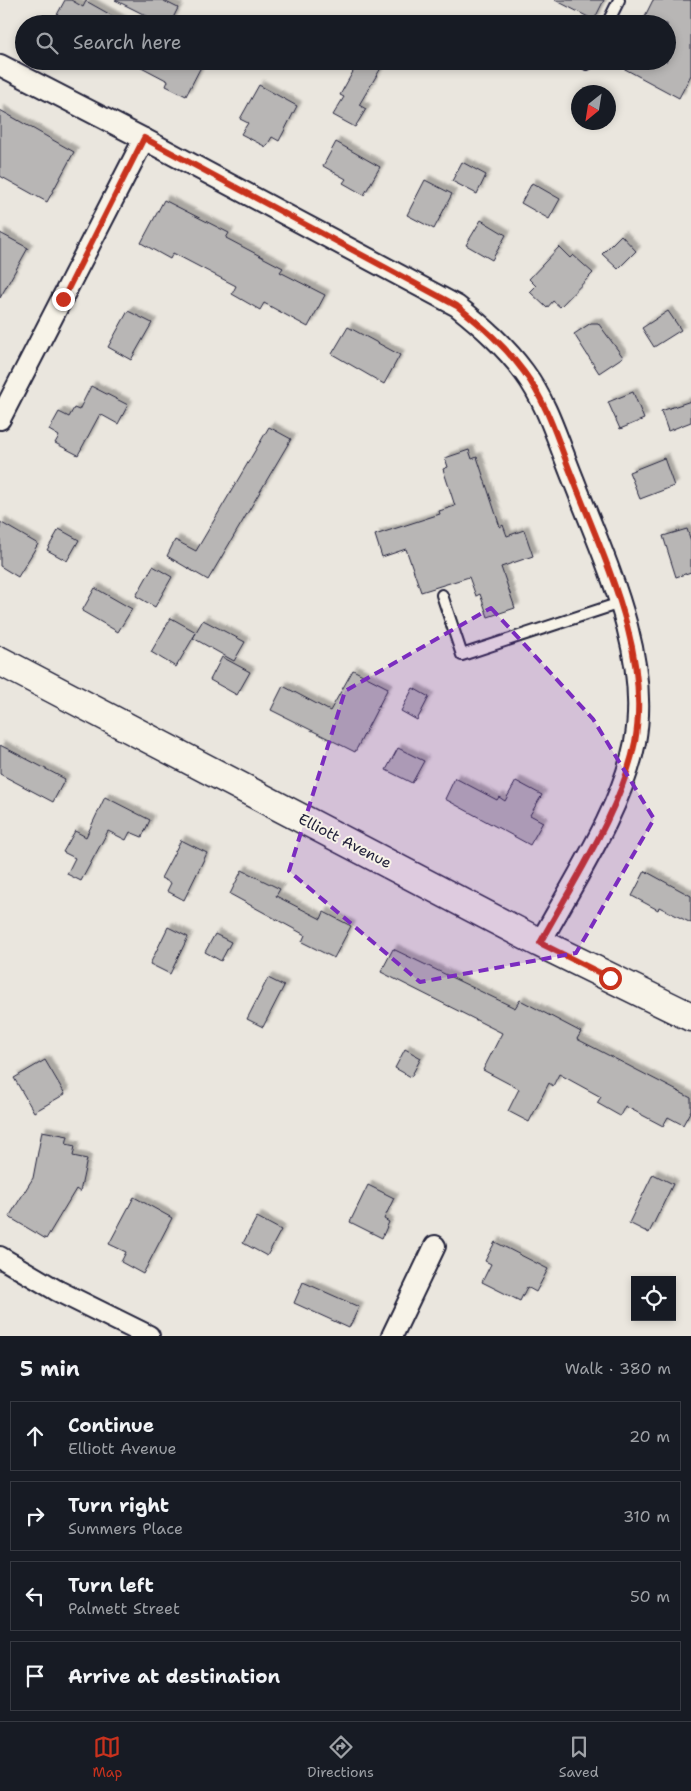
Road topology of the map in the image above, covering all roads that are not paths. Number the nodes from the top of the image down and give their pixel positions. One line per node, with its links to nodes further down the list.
1 (619, 0): 2 (lane)
2 (612, 15)
3 (0, 65): 4 (street)
4 (144, 138): 5 (street); 7 (street)
5 (0, 419)
6 (442, 595): 7 (lane)
7 (620, 604): 9 (street)
8 (0, 662): 9 (street, Elliott Avenue)
9 (540, 943): 10 (street, Elliott Avenue)
10 (691, 1017)
11 (435, 1246): 14 (street)
12 (0, 1257): 13 (street)
13 (149, 1336)
14 (392, 1336)

